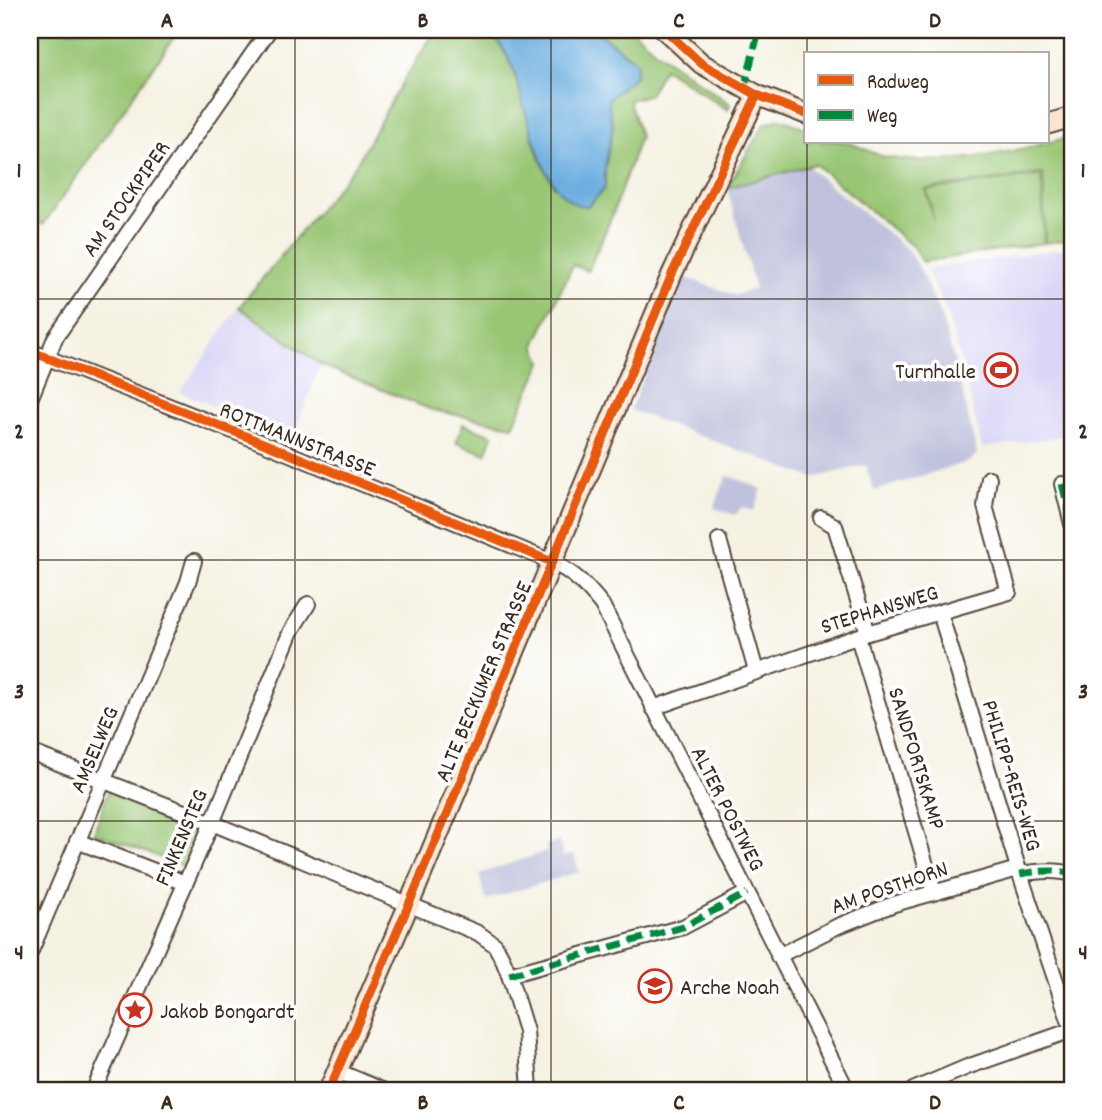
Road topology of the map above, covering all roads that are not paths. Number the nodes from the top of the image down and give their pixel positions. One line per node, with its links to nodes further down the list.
1 (269, 30): 8 (street, AM STOCKPIPER)
2 (665, 30): 3 (street)
3 (757, 95): 4 (street); 16 (street, ALTE BECKUMER STRASSE)
4 (804, 113)
5 (1072, 117): 6 (street)
6 (1050, 123)
7 (30, 351): 8 (street, ROTTMANNSTRASSE)
8 (47, 359): 9 (street, AM STOCKPIPER); 16 (street, ROTTMANNSTRASSE)
9 (30, 399)
10 (989, 478): 18 (street, STEPHANSWEG)
11 (1062, 484): 13 (street)
12 (821, 518): 19 (street, SANDFORTSKAMP)
13 (1072, 524)
14 (719, 540): 20 (street)
15 (194, 561): 23 (street, AMSELWEG)
16 (552, 562): 21 (street, ALTER POSTWEG); 31 (street, ALTE BECKUMER STRASSE)
17 (308, 604): 24 (street, FINKENSTEG)
18 (940, 613): 19 (street, STEPHANSWEG); 26 (street, PHILIPP-REIS-WEG)
19 (863, 635): 20 (street, STEPHANSWEG); 29 (street, SANDFORTSKAMP)
20 (756, 671): 21 (street, STEPHANSWEG)
21 (653, 708): 30 (street, ALTER POSTWEG)
22 (30, 752): 23 (street)
23 (104, 782): 24 (street); 25 (street, AMSELWEG)
24 (212, 823): 28 (street, FINKENSTEG); 31 (street)
25 (77, 841): 28 (street); 32 (street, AMSELWEG)
26 (1019, 871): 27 (street, AM POSTHORN); 29 (street, AM POSTHORN); 35 (street, PHILIPP-REIS-WEG)
27 (1072, 874)
28 (185, 883): 37 (street, FINKENSTEG)
29 (934, 892): 33 (street, AM POSTHORN)
30 (747, 893): 33 (street, ALTER POSTWEG); 34 (street)
31 (409, 903): 34 (street); 36 (street, ALTE BECKUMER STRASSE)
32 (30, 953)
33 (778, 956): 41 (street, ALTER POSTWEG)
34 (509, 975): 40 (street)
35 (1072, 1030): 42 (street)
36 (337, 1071): 38 (street, ALTE BECKUMER STRASSE); 39 (street)
37 (94, 1090)
38 (329, 1090)
39 (382, 1090)
40 (530, 1090)
41 (847, 1090)
42 (913, 1090)

